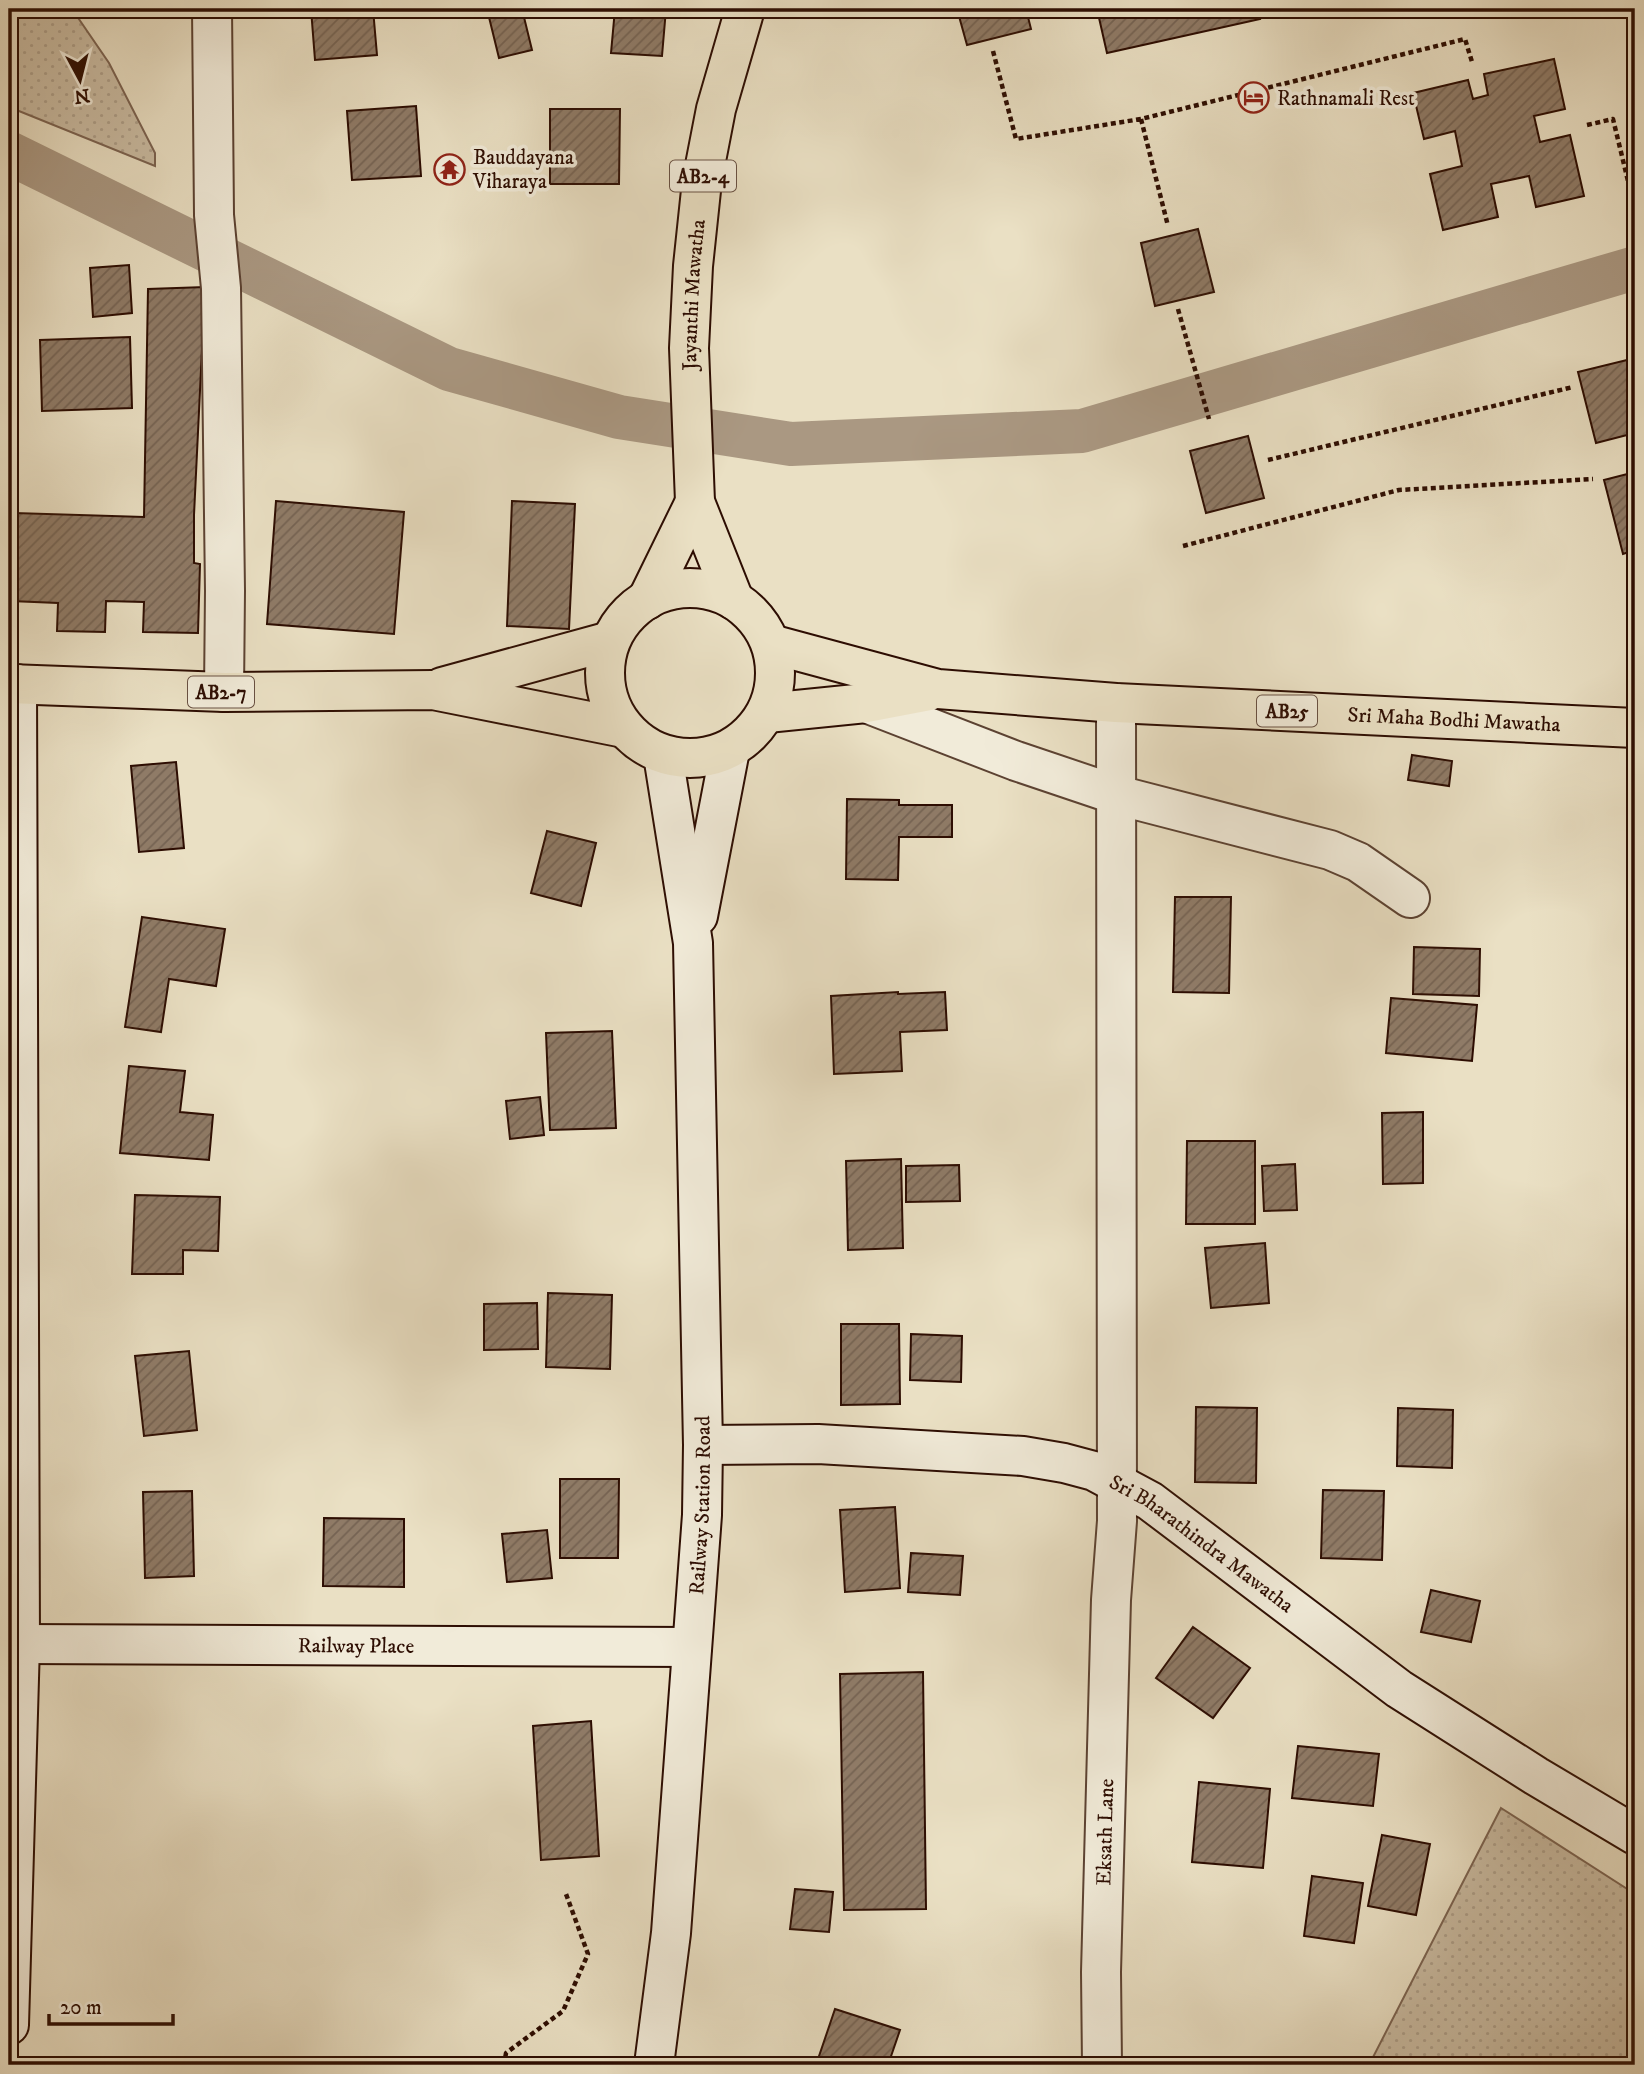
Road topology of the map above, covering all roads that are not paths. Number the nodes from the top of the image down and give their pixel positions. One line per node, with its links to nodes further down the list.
1 (212, 9): 11 (main road)
2 (745, 9): 3 (main road, Jayanthi Mawatha / AB2-4)
3 (695, 502): 4 (main road, Jayanthi Mawatha / AB2-4); 5 (main road, Jayanthi Mawatha / AB2-4)
4 (647, 600): 5 (main road); 6 (main road)
5 (734, 600): 7 (main road)
6 (610, 641): 10 (main road, AB2-7); 15 (main road)
7 (771, 643): 9 (main road, Sri Maha Bodhi Mawatha / AB25); 14 (main road)
8 (13, 684): 11 (main road, AB2-7); 24 (main road)
9 (938, 689): 12 (main road, Sri Maha Bodhi Mawatha / AB25); 13 (main road, Sri Maha Bodhi Mawatha / AB25)
10 (433, 690): 11 (main road, AB2-7); 15 (main road, AB2-7)
11 (224, 692)
12 (866, 703): 14 (main road, Sri Maha Bodhi Mawatha / AB25); 19 (main road)
13 (1115, 703): 16 (main road, Sri Maha Bodhi Mawatha / AB25); 19 (main road, Eksath Lane)
14 (767, 713): 17 (main road)
15 (624, 727): 18 (main road)
16 (1635, 728)
17 (730, 750): 18 (main road); 21 (main road, Railway Station Road)
18 (663, 755): 21 (main road, Railway Station Road)
19 (1117, 795): 20 (main road); 23 (main road, Eksath Lane)
20 (1410, 898)
21 (693, 943): 22 (main road, Railway Station Road)
22 (704, 1445): 23 (main road, Sri Bharathindra Mawatha); 25 (main road, Railway Station Road)
23 (1116, 1482): 26 (main road, Sri Bharathindra Mawatha); 29 (main road, Eksath Lane)
24 (20, 1644): 25 (main road, Railway Place); 27 (main road)
25 (692, 1647): 28 (main road, Railway Station Road)
26 (1635, 1835)
27 (9, 2025)
28 (654, 2065)
29 (1102, 2065)

